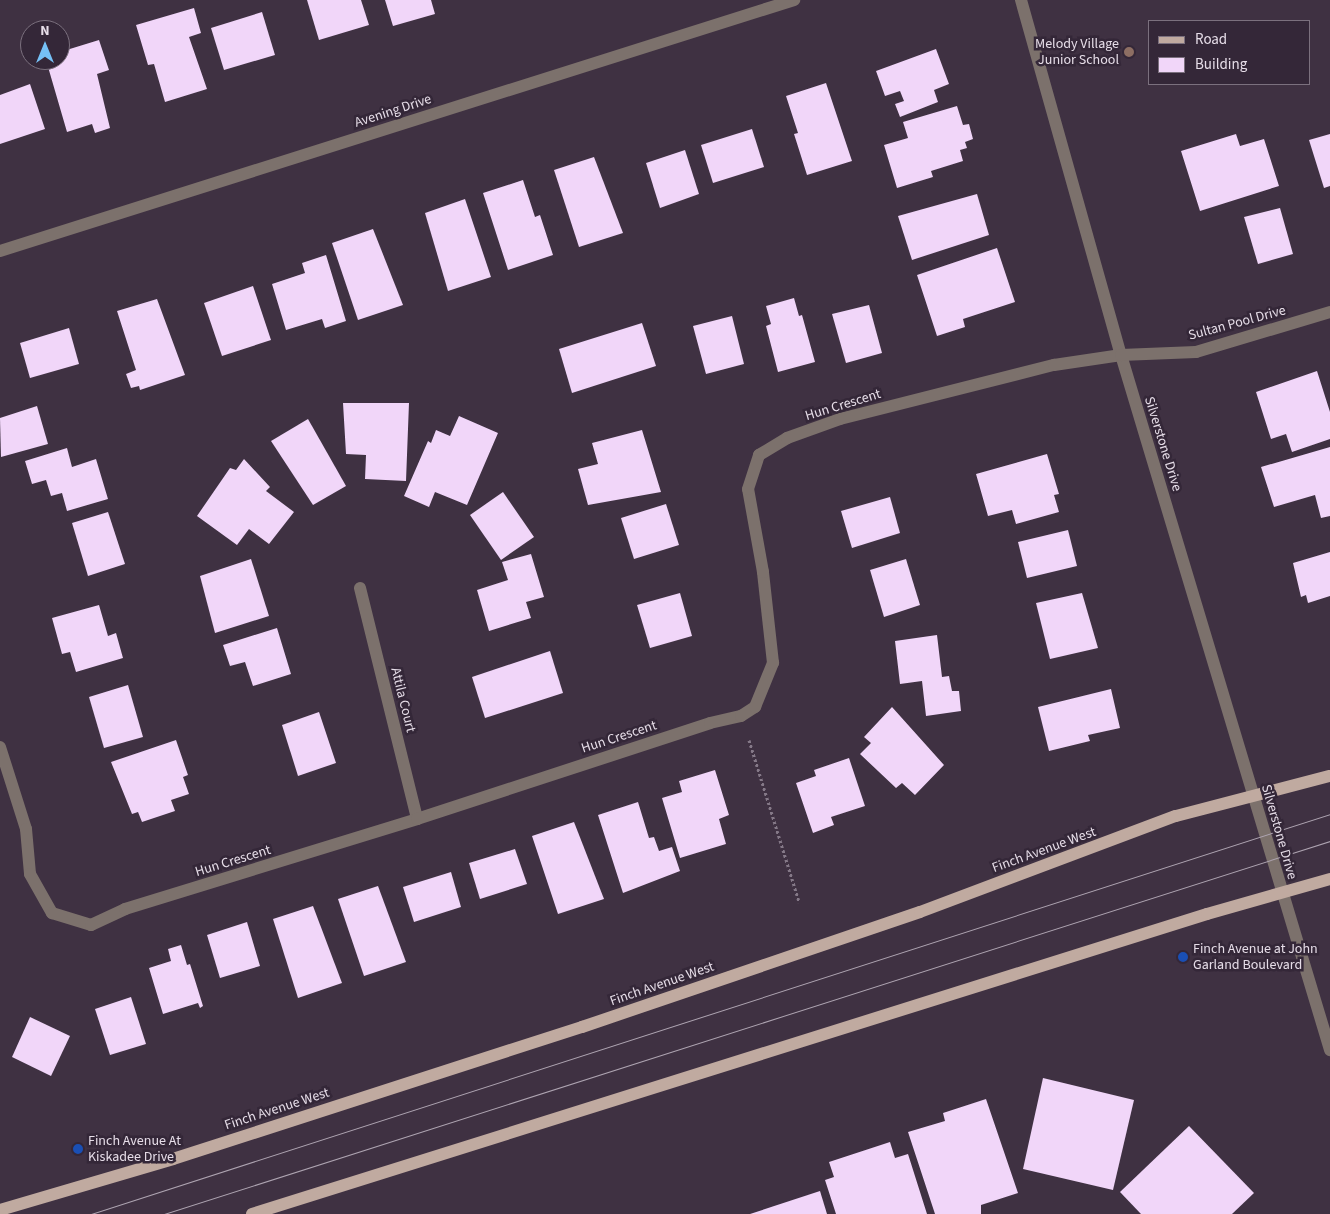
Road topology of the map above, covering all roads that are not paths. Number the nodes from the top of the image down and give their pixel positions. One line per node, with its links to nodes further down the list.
1 (794, 0): 3 (street, Avening Drive)
2 (1021, 0): 5 (street, Silverstone Drive)
3 (0, 251)
4 (1330, 312): 5 (street, Sultan Pool Drive)
5 (1121, 355): 9 (street, Silverstone Drive); 10 (street, Hun Crescent)
6 (360, 588): 10 (street, Attila Court)
7 (0, 747): 10 (street, Hun Crescent)
8 (1330, 776): 9 (main road, Finch Avenue West)
9 (1253, 796): 12 (street, Silverstone Drive); 14 (main road, Finch Avenue West)
10 (417, 819)
11 (1330, 879): 12 (main road)
12 (1282, 894): 13 (street, Silverstone Drive); 15 (main road)
13 (1330, 1050)
14 (0, 1210)
15 (252, 1214)

